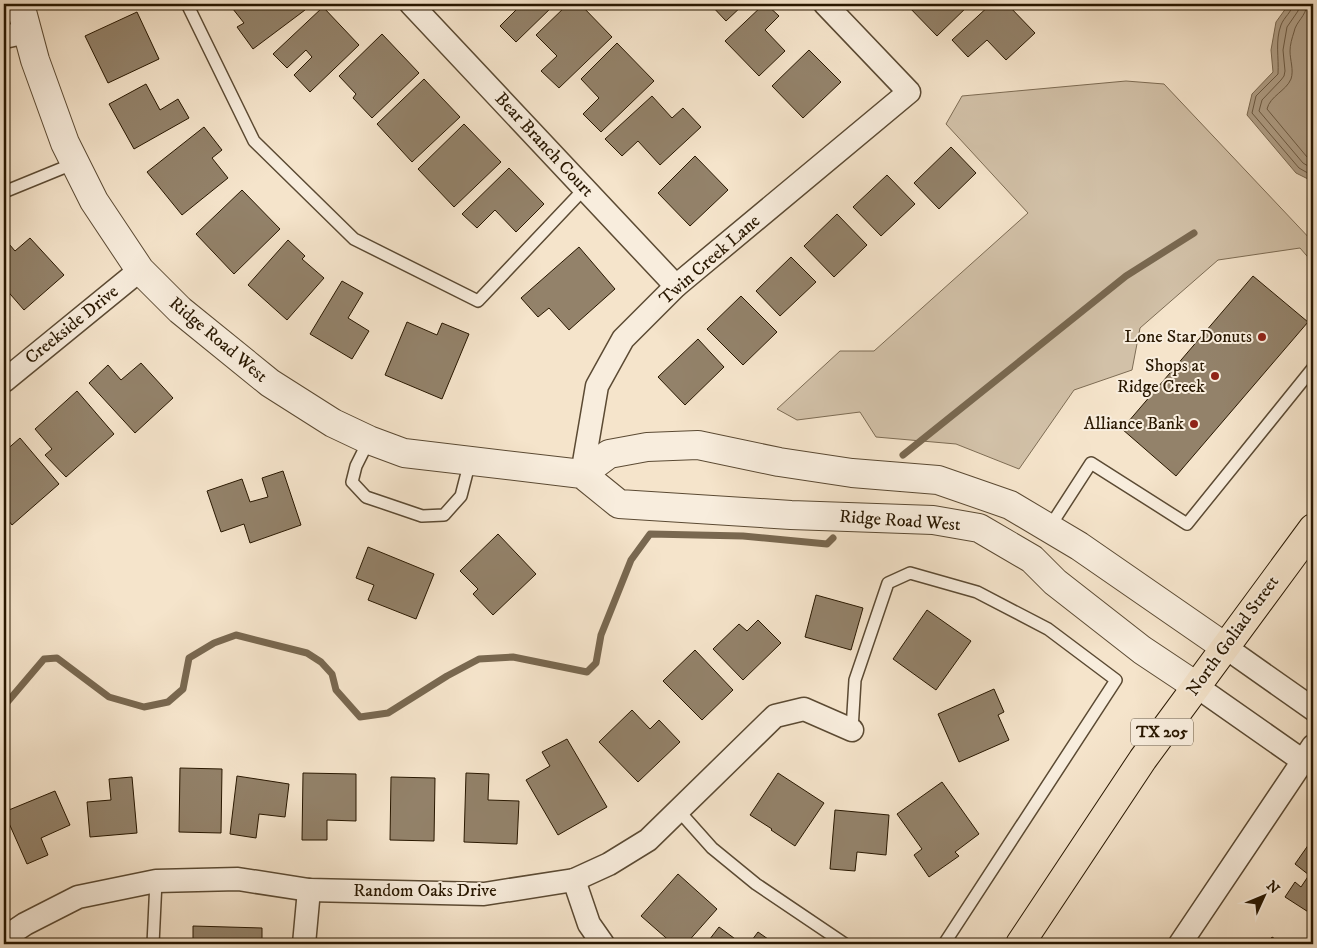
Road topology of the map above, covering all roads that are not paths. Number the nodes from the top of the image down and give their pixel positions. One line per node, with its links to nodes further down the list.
1 (20, 4): 5 (street, Ridge Road West)
2 (188, 4): 7 (lane)
3 (411, 4): 7 (street, Bear Branch Court)
4 (825, 4): 10 (street, Twin Creek Lane)
5 (15, 35): 6 (street, Ridge Road West)
6 (75, 163): 8 (lane); 9 (street, Ridge Road West)
7 (585, 188): 10 (street, Bear Branch Court)
8 (4, 192)
9 (140, 270): 12 (street, Creekside Drive); 13 (street, Ridge Road West)
10 (676, 286): 15 (street, Twin Creek Lane)
11 (1313, 368): 16 (lane)
12 (4, 381)
13 (368, 440): 14 (street, Ridge Road West); 14 (lane)
14 (470, 461): 15 (street, Ridge Road West)
15 (582, 474): 16 (street, Ridge Road West); 18 (street, Ridge Road West)
16 (1049, 528): 18 (street); 19 (street, Ridge Road West)
17 (1313, 528): 19 (main road, North Goliad Street / TX 205)
18 (1032, 559): 20 (street, Ridge Road West)
19 (1225, 647): 20 (main road, North Goliad Street / TX 205); 21 (street, Ridge Road West)
20 (1196, 686): 23 (street, Ridge Road West); 34 (main road, North Goliad Street / TX 205)
21 (1313, 709)
22 (852, 730): 24 (street, Random Oaks Drive); 33 (lane)
23 (1308, 753): 35 (street)
24 (679, 811): 25 (street, Random Oaks Drive); 32 (lane)
25 (574, 880): 27 (street, Random Oaks Drive); 31 (street)
26 (156, 881): 27 (street, Random Oaks Drive); 28 (street, Random Oaks Drive); 29 (lane)
27 (309, 890): 30 (street)
28 (4, 938)
29 (153, 944)
30 (304, 944)
31 (603, 944)
32 (845, 944)
33 (944, 944)
34 (1020, 944)
35 (1180, 944)

